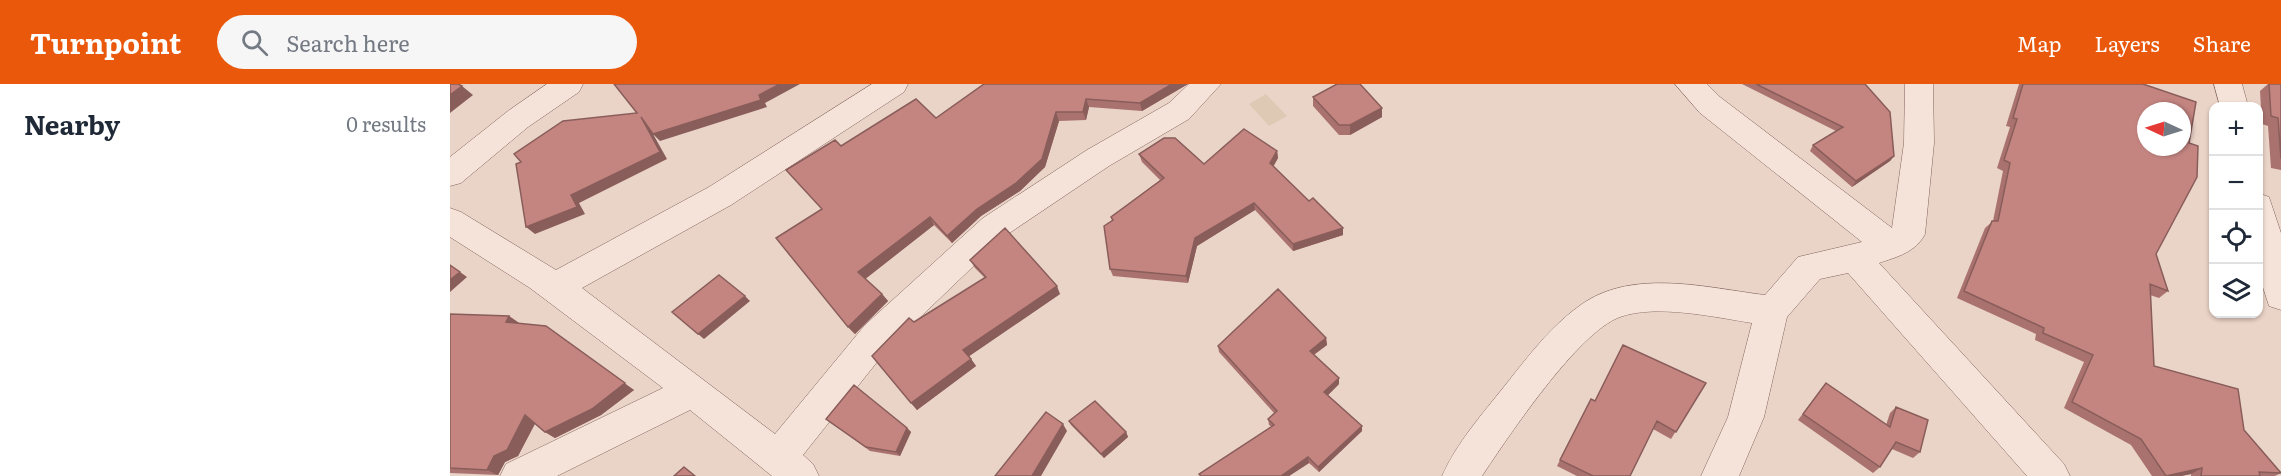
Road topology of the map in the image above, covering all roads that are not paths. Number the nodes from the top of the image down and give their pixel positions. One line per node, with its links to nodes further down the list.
1 (543, 84): 9 (street)
2 (569, 84): 9 (street)
3 (894, 84): 15 (street)
4 (1207, 84): 19 (street)
5 (1689, 84): 13 (street)
6 (1919, 84): 13 (street)
7 (2228, 84): 8 (street)
8 (2233, 102)
9 (518, 119): 10 (street)
10 (450, 174)
11 (2260, 210): 16 (street)
12 (450, 221): 15 (street)
13 (1891, 246): 14 (street)
14 (1856, 260): 17 (street); 23 (street)
15 (555, 286): 18 (street)
16 (2281, 296)
17 (1772, 311): 21 (street); 22 (street)
18 (693, 391): 19 (street); 20 (street)
19 (789, 467)
20 (519, 476)
21 (1461, 476)
22 (1720, 476)
23 (2051, 476)

